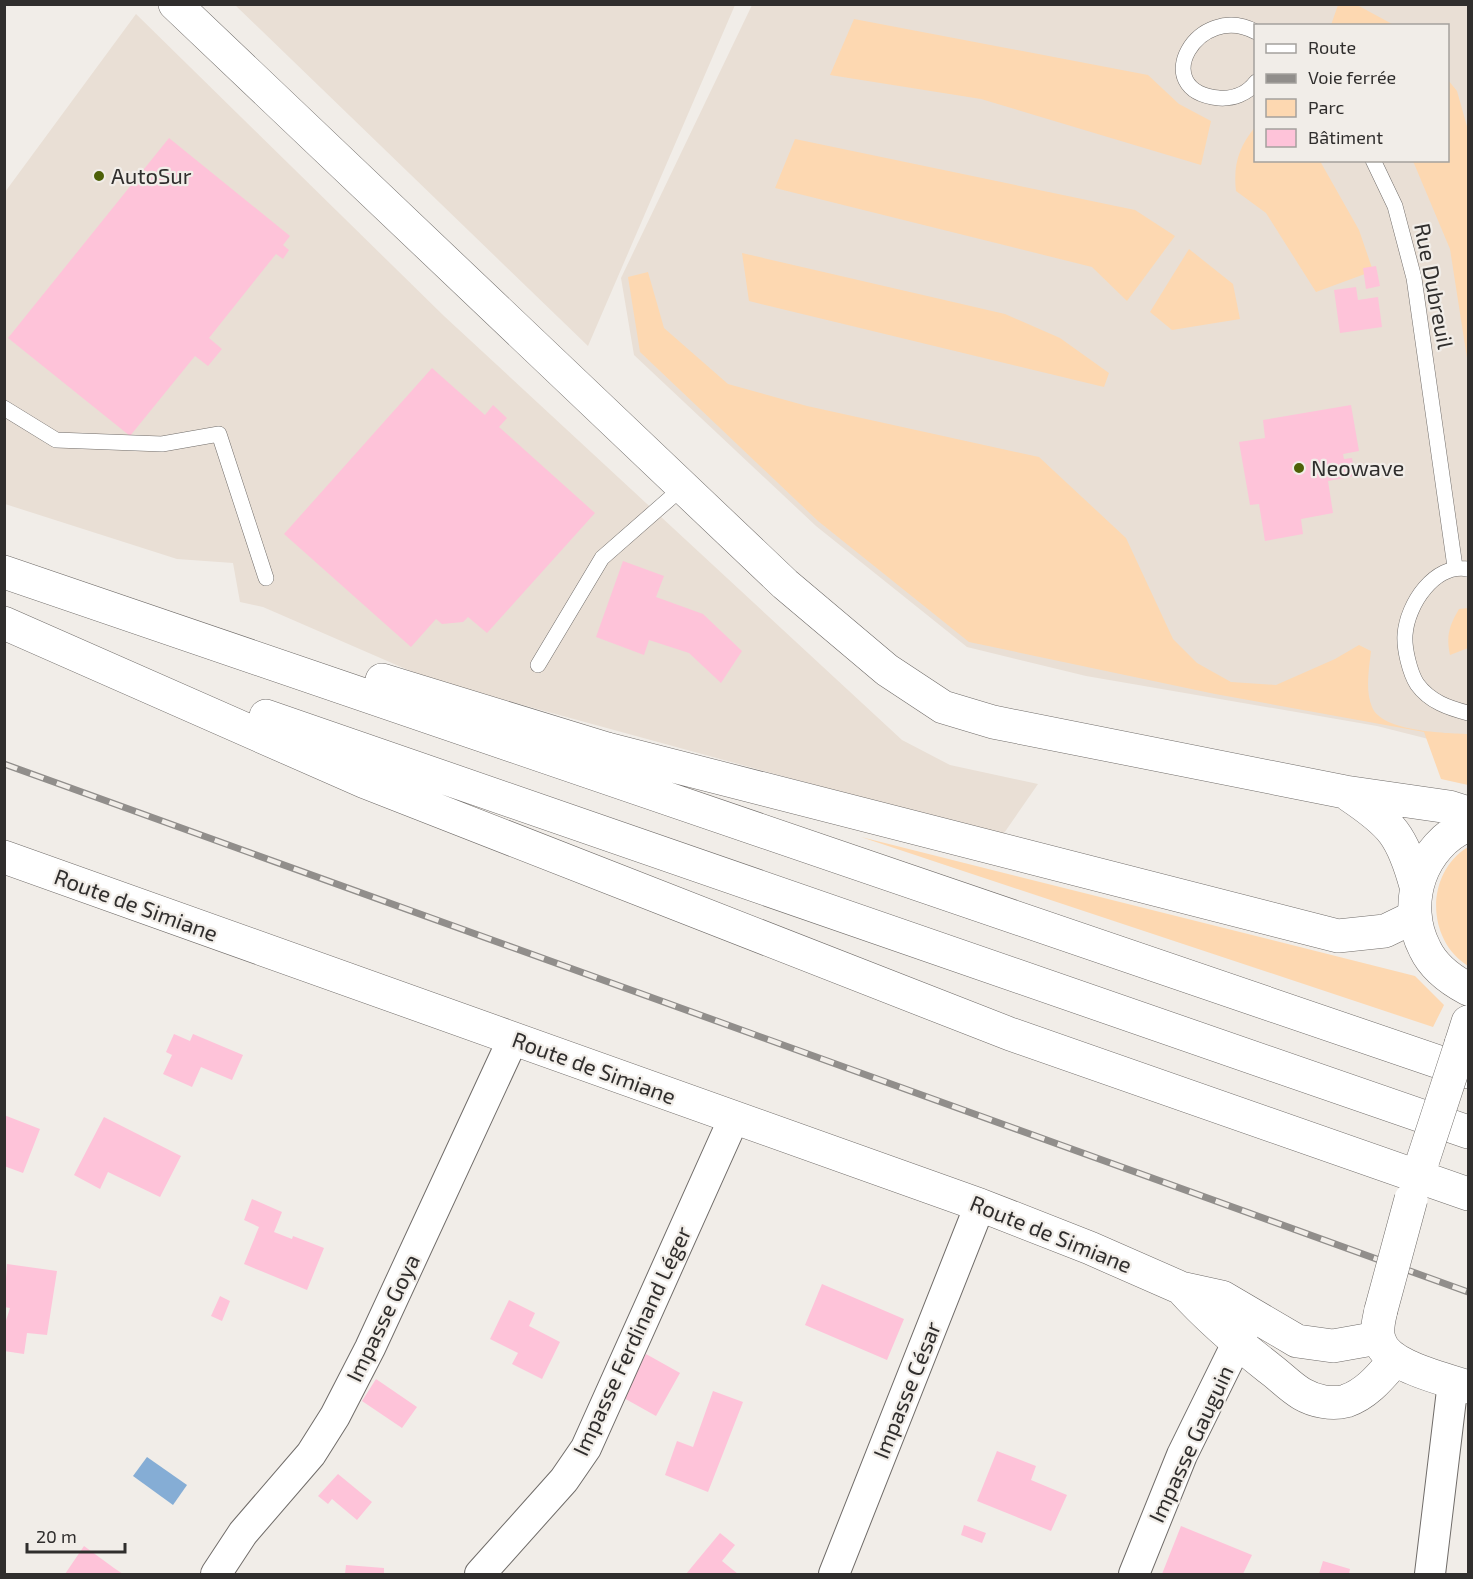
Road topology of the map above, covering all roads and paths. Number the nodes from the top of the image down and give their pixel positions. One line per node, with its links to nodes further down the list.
1 (175, 4): 6 (main road)
2 (1254, 30): 3 (lane)
3 (1254, 84)
4 (1374, 162): 7 (lane, Rue Dubreuil)
5 (4, 408): 9 (lane)
6 (684, 487): 11 (lane); 13 (main road)
7 (1462, 568): 12 (lane)
8 (11, 575): 17 (main road); 20 (main road)
9 (266, 578)
10 (4, 622): 22 (main road); 23 (main road)
11 (538, 665)
12 (1468, 714)
13 (1345, 792): 14 (main road); 17 (main road)
14 (1468, 813)
15 (1468, 825): 17 (main road)
16 (4, 858): 19 (main road, Route de Simiane)
17 (1415, 902): 18 (main road)
18 (1468, 989)
19 (513, 1039): 21 (main road, Route de Simiane); 29 (street, Impasse Goya)
20 (1466, 1046): 23 (main road, Route de Simiane, bridge)
21 (734, 1118): 25 (main road, Route de Simiane); 30 (street, Impasse Ferdinand Léger)
22 (1468, 1132)
23 (1417, 1178): 24 (main road); 27 (main road, Route de Simiane, bridge)
24 (1468, 1194)
25 (980, 1205): 26 (main road, Route de Simiane); 31 (street, Impasse César)
26 (1244, 1329): 27 (main road, Route de Simiane); 27 (main road, Route de Simiane); 32 (street, Impasse Gauguin)
27 (1385, 1336): 28 (main road)
28 (1461, 1384): 33 (street)
29 (216, 1575)
30 (480, 1575)
31 (834, 1575)
32 (1134, 1575)
33 (1430, 1575)

